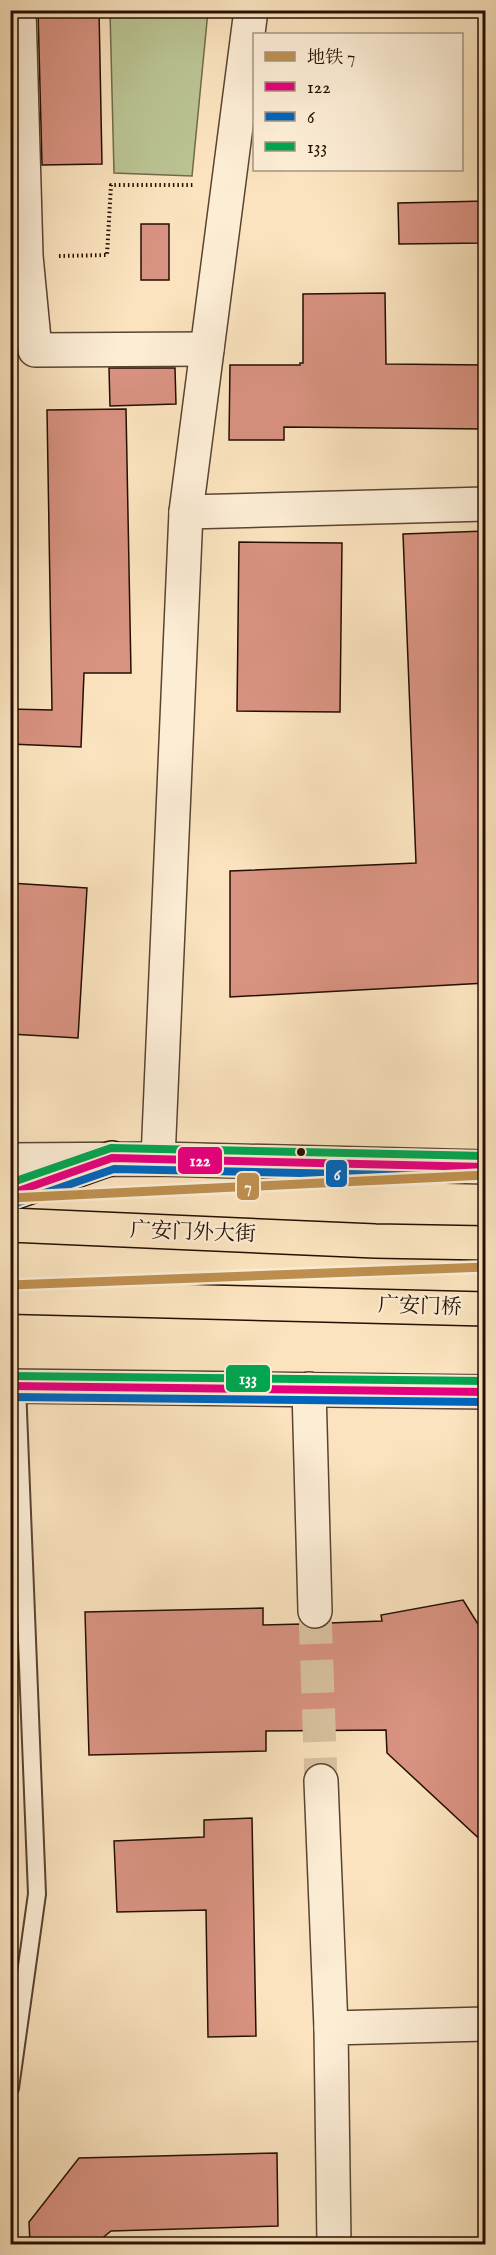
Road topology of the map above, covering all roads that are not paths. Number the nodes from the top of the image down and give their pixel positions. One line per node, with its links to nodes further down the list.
1 (19, 10): 3 (street)
2 (251, 10): 3 (street)
3 (207, 349): 5 (street)
4 (486, 504): 5 (street)
5 (186, 512): 9 (street)
6 (10, 1153): 7 (street)
7 (57, 1158): 8 (street); 10 (street)
8 (112, 1158): 9 (street); 12 (highway)
9 (158, 1159): 11 (street)
10 (10, 1160)
11 (486, 1167)
12 (10, 1194)
13 (10, 1225): 14 (highway, 广安门外大街)
14 (486, 1243)
15 (10, 1297): 16 (highway, 广安门桥)
16 (486, 1310)
17 (14, 1386): 18 (street); 24 (lane)
18 (309, 1389): 19 (street); 20 (street)
19 (486, 1392)
20 (315, 1611)
21 (321, 1781): 23 (street)
22 (486, 2024): 23 (street)
23 (331, 2028): 25 (street)
24 (10, 2088)
25 (334, 2244)

